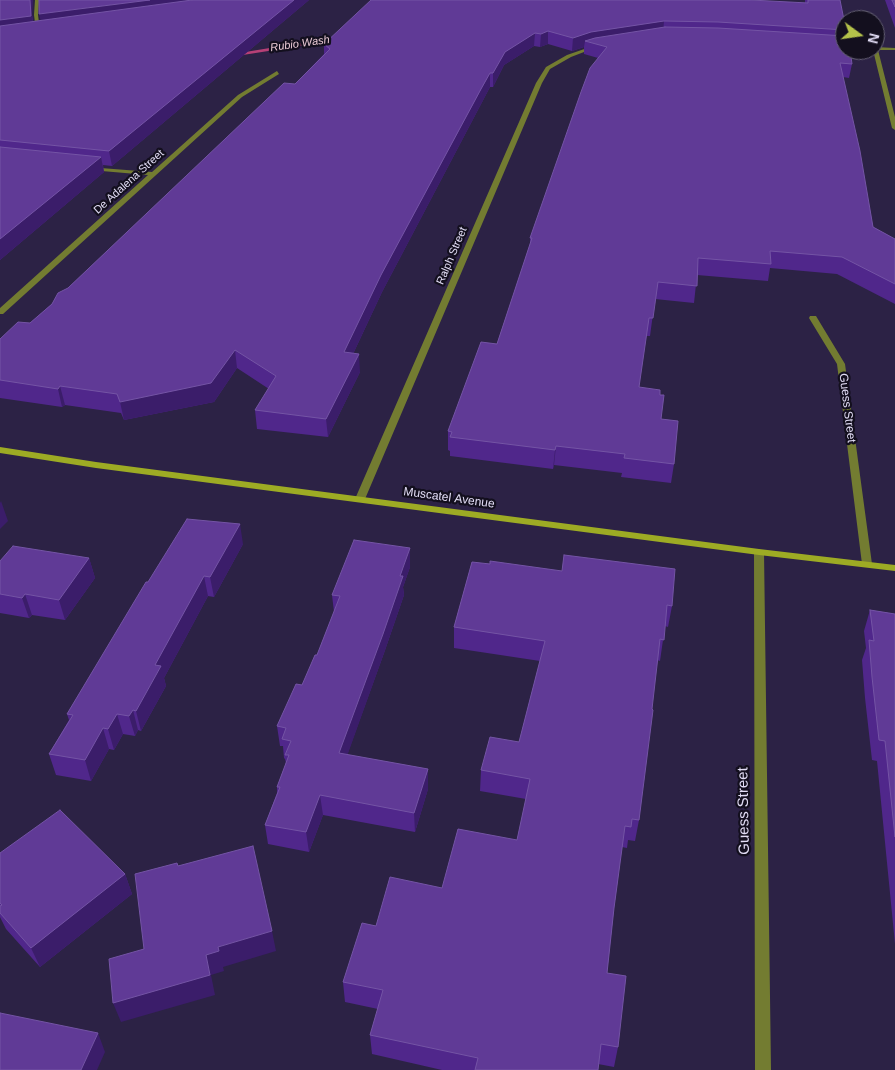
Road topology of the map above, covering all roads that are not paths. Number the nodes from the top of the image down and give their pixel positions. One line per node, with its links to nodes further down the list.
1 (37, 0): 3 (street)
2 (48, 29): 3 (street)
3 (38, 30): 4 (street)
4 (28, 32)
5 (600, 46): 14 (street, Ralph Street)
6 (878, 60): 8 (street)
7 (277, 73): 10 (street, De Adalena Street)
8 (895, 128)
9 (79, 167): 10 (street)
10 (152, 174): 11 (street, De Adalena Street)
11 (0, 312)
12 (813, 318): 16 (street, Guess Street)
13 (0, 450): 14 (street, Muscatel Avenue)
14 (360, 499): 15 (street, Muscatel Avenue)
15 (759, 552): 16 (street, Muscatel Avenue); 18 (street, Guess Street)
16 (867, 564): 17 (street, Muscatel Avenue)
17 (895, 568)
18 (763, 1070)

